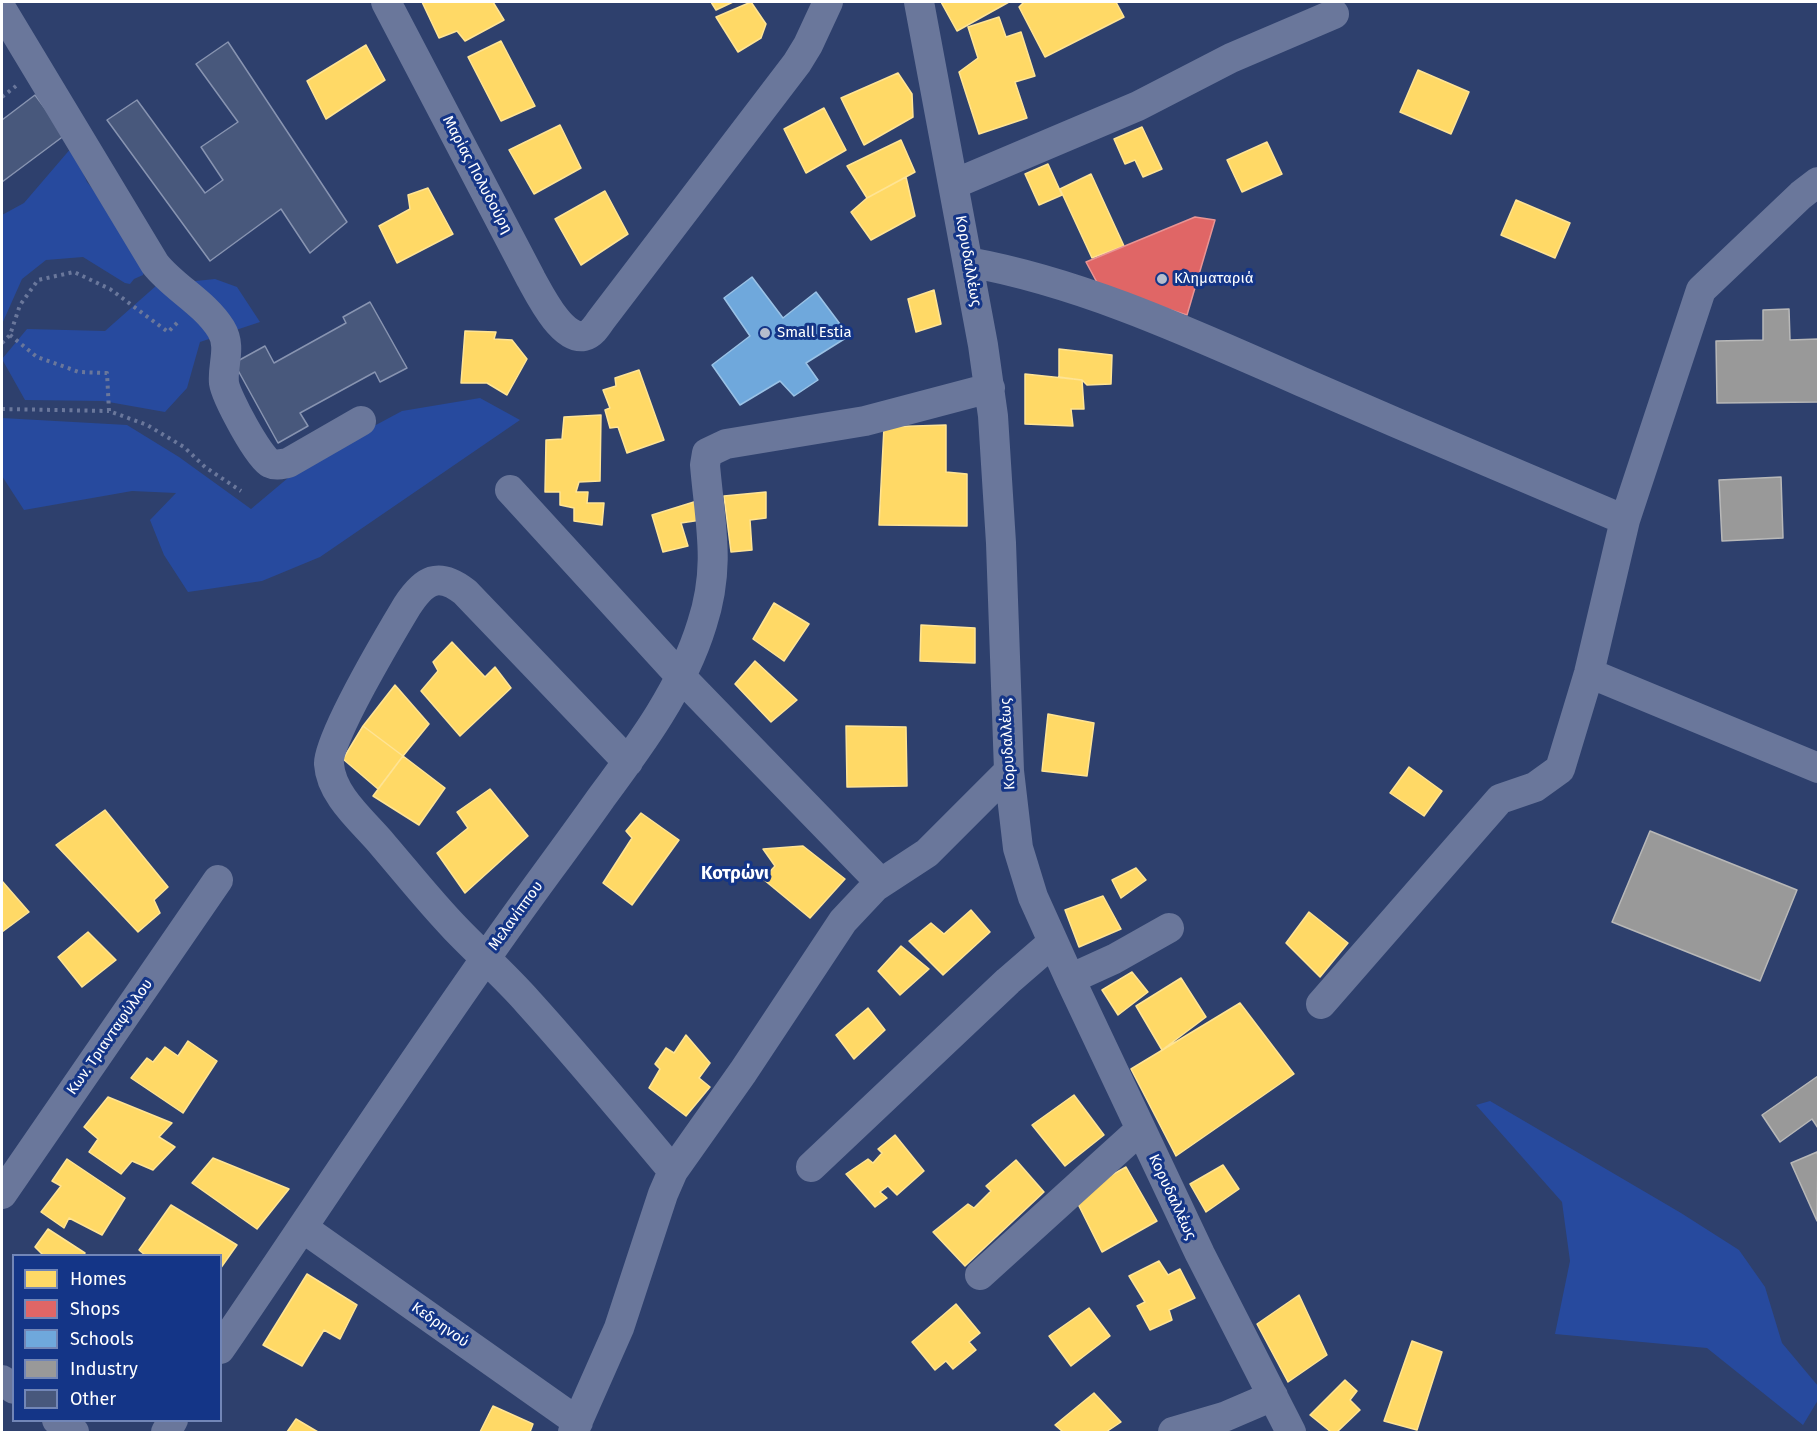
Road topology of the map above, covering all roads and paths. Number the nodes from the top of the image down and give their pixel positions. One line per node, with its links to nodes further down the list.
1 (386, 2): 3 (street, Μαρίας Πολυδούρη)
2 (919, 2): 7 (street, Κορυδαλλέως)
3 (825, 3)
4 (2, 10): 9 (street)
5 (1334, 14): 7 (street)
6 (1818, 182): 18 (street)
7 (954, 184): 8 (street, Κορυδαλλέως)
8 (968, 261): 12 (street, Κορυδαλλέως); 18 (street)
9 (196, 301): 10 (path); 15 (street)
10 (10, 334): 11 (path); 14 (path)
11 (2, 343)
12 (990, 388): 20 (street, Μελανίππου); 23 (street, Κορυδαλλέως)
13 (2, 409): 14 (path)
14 (109, 411): 17 (path)
15 (361, 421)
16 (510, 490): 20 (street)
17 (241, 491)
18 (1625, 520): 19 (street)
19 (1589, 673): 22 (street); 30 (street)
20 (681, 677): 21 (street, Μελανίππου); 25 (street)
21 (628, 762): 28 (street, Μελανίππου); 28 (street)
22 (1818, 768)
23 (1009, 771): 25 (street); 27 (street, Κορυδαλλέως)
24 (218, 880): 34 (street, Κων. Τριανταφύλλου)
25 (880, 882): 33 (street)
26 (1169, 928): 29 (street)
27 (1053, 942): 29 (street, Κορυδαλλέως); 32 (street)
28 (485, 959): 33 (street); 35 (street, Μελανίππου)
29 (1070, 979): 31 (street, Κορυδαλλέως)
30 (1321, 1004)
31 (1141, 1129): 36 (street); 38 (street, Κορυδαλλέως)
32 (811, 1167)
33 (673, 1171): 40 (street)
34 (2, 1194)
35 (303, 1228): 37 (street, Μελανίππου); 40 (street, Κεδρηνού)
36 (980, 1275)
37 (222, 1346)
38 (1273, 1396): 42 (street); 43 (street, Κορυδαλλέως)
39 (60, 1422): 41 (street)
40 (575, 1427)
41 (74, 1432)
42 (1173, 1432)
43 (1291, 1432)

